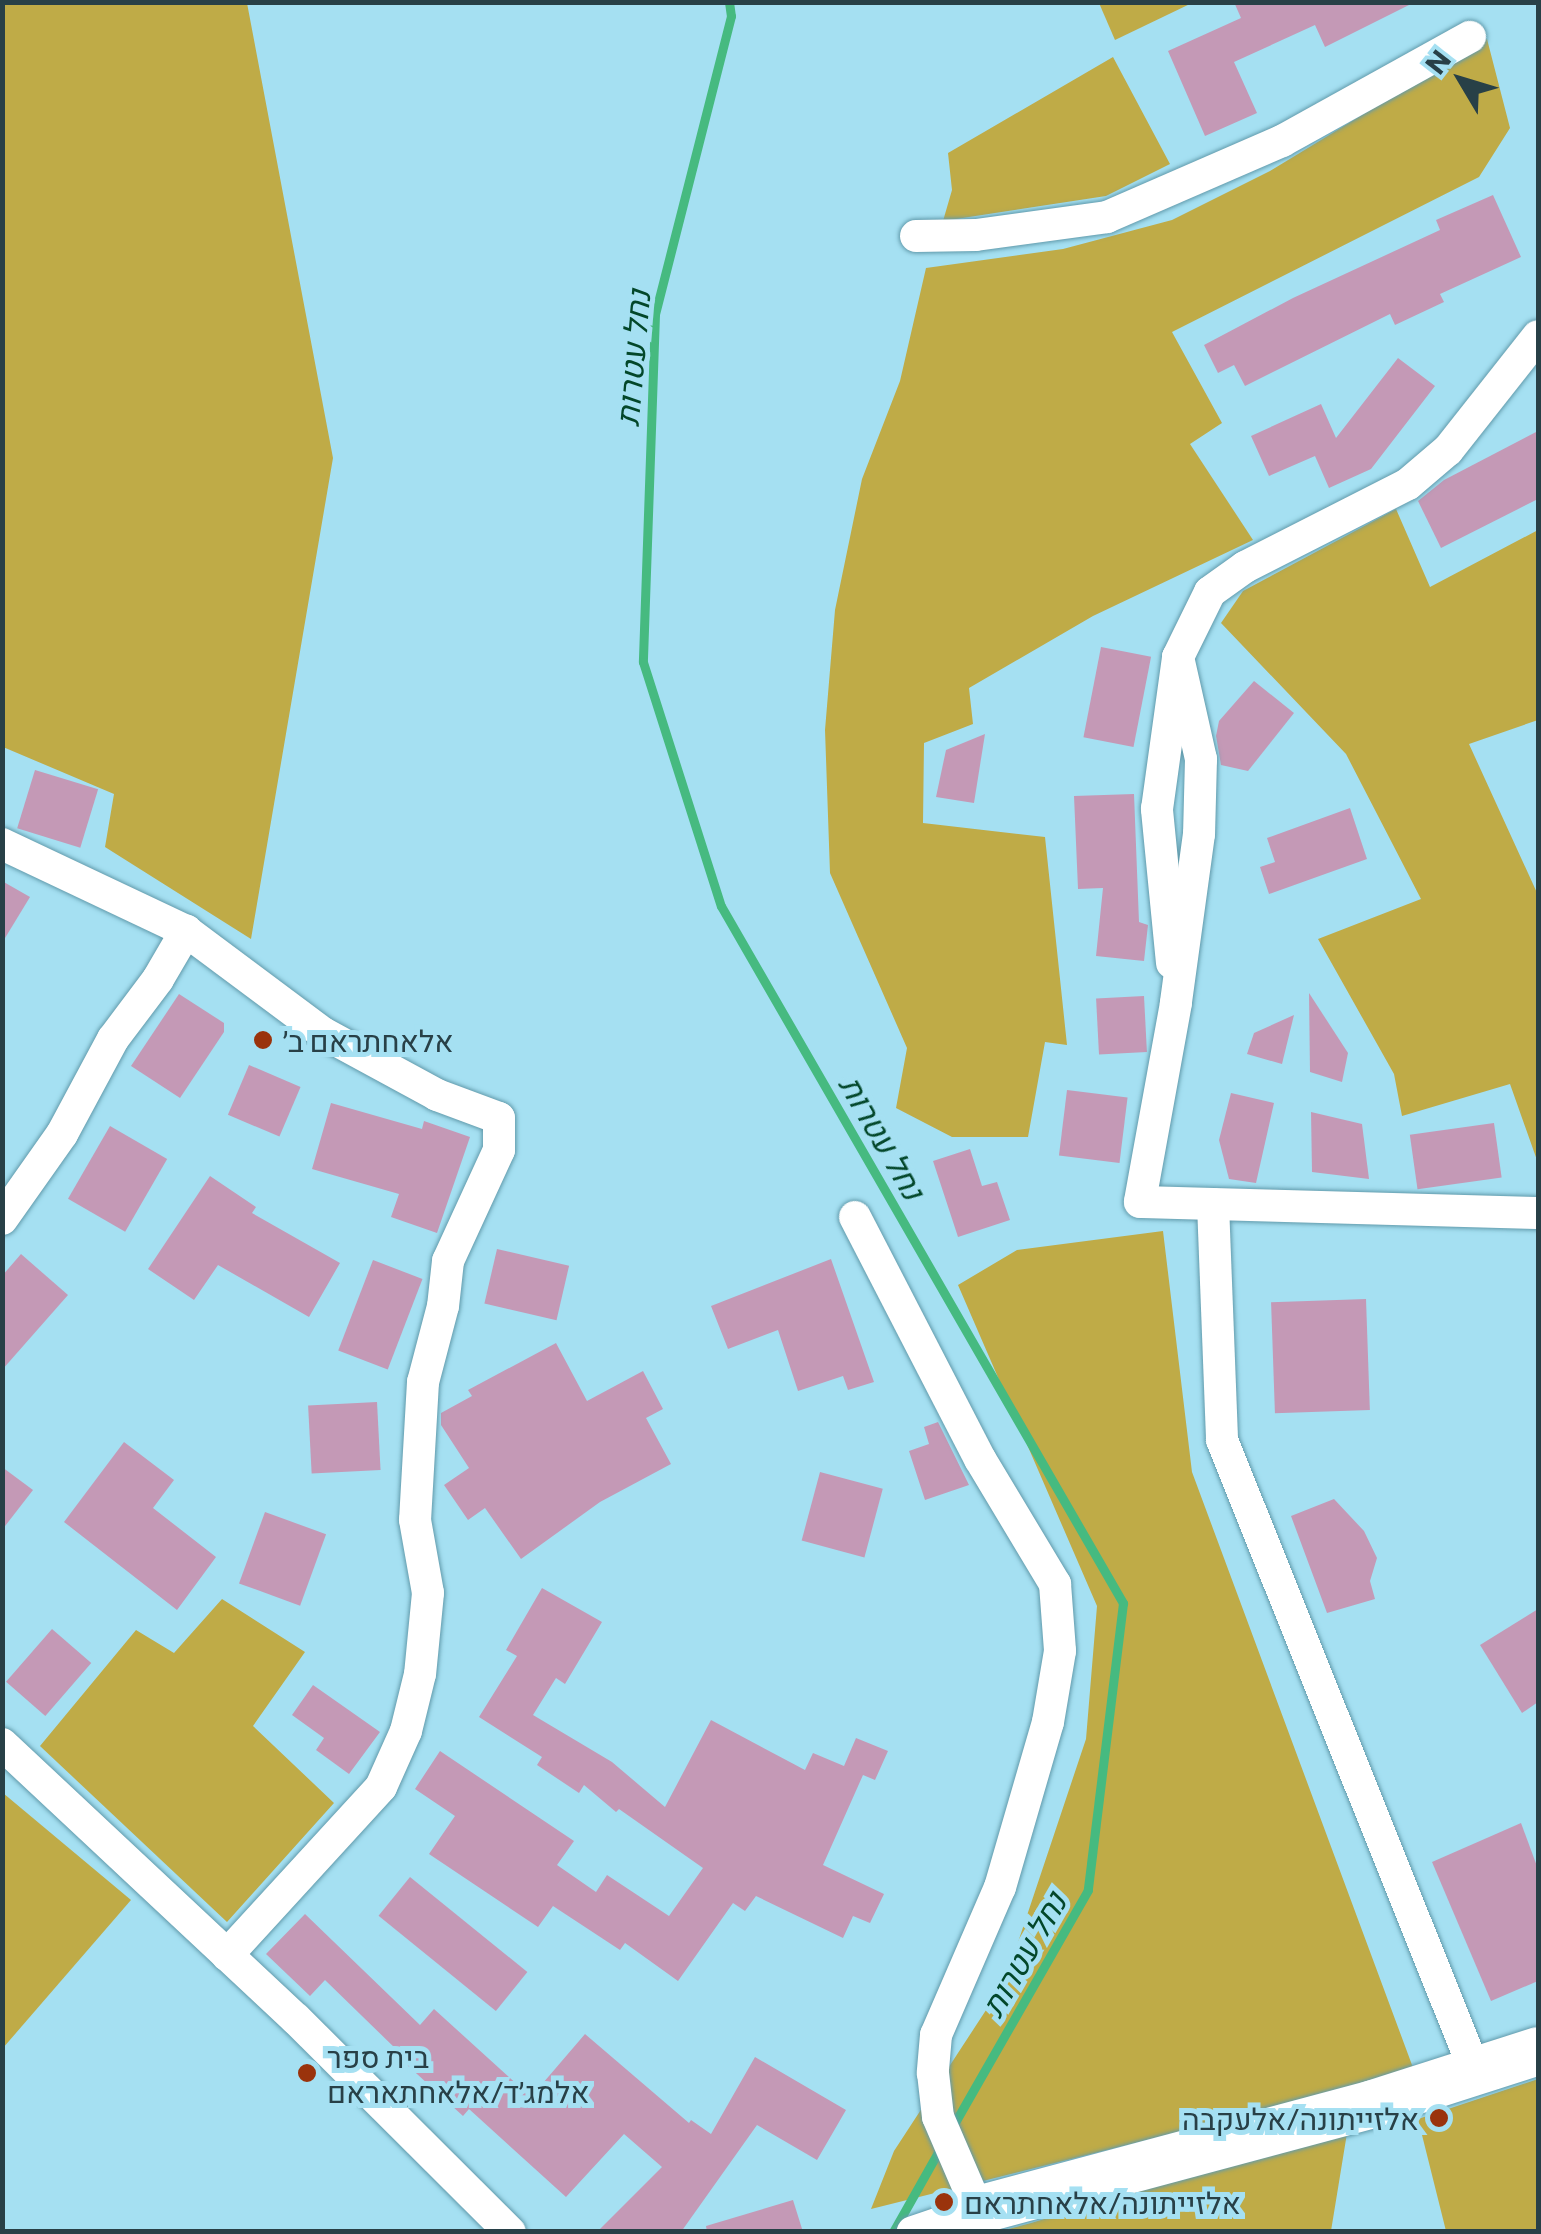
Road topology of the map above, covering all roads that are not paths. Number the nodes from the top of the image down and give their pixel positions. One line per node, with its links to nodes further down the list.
1 (1470, 37): 2 (street)
2 (916, 236)
3 (1538, 336): 4 (street)
4 (1529, 362): 7 (street)
5 (2, 844): 6 (street)
6 (186, 931): 10 (street); 12 (street)
7 (1213, 1204): 8 (street); 14 (street)
8 (1538, 1213)
9 (855, 1217): 15 (street)
10 (2, 1219)
11 (2, 1744): 12 (street)
12 (227, 1955): 16 (street)
13 (1538, 2051): 14 (street)
14 (1474, 2072): 15 (street)
15 (978, 2210): 17 (street)
16 (510, 2232)
17 (913, 2232)

